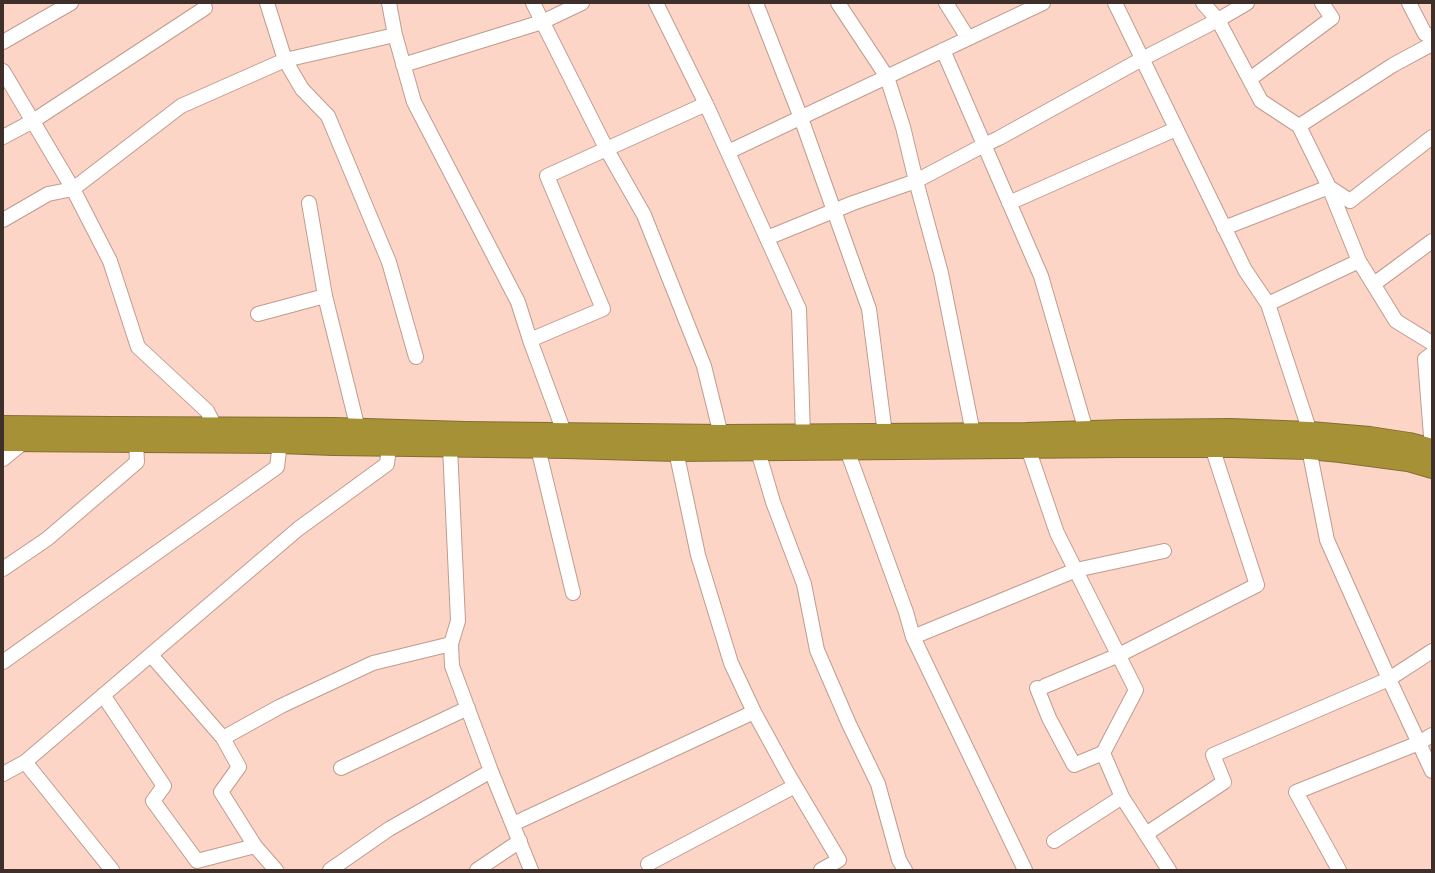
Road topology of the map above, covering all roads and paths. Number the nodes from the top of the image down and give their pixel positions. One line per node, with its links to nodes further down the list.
1 (71, 3): 22 (street)
2 (267, 3): 26 (street)
3 (389, 3): 19 (street)
4 (533, 3): 18 (street)
5 (582, 3): 18 (street)
6 (656, 3): 31 (street)
7 (756, 3): 32 (street)
8 (838, 3): 29 (street)
9 (946, 3): 21 (street)
10 (1043, 3): 21 (street)
11 (1115, 3): 25 (street)
12 (1202, 3): 17 (street)
13 (1247, 3): 17 (street)
14 (1322, 3): 30 (street)
15 (1409, 3): 20 (street)
16 (205, 8): 33 (street)
17 (1218, 20): 25 (street); 30 (street)
18 (542, 22): 27 (street); 39 (street)
19 (395, 35): 26 (street); 27 (street)
20 (1432, 36)
21 (968, 38): 24 (street)
22 (3, 42)
23 (1432, 44): 34 (street)
24 (943, 50): 29 (street); 38 (street)
25 (1142, 59): 35 (street); 38 (street)
26 (285, 60): 43 (street); 59 (street)
27 (403, 65): 56 (street)
28 (3, 70): 33 (street)
29 (887, 77): 32 (street); 41 (street)
30 (1250, 79): 34 (street)
31 (706, 104): 39 (street); 40 (street)
32 (801, 118): 40 (street); 46 (street)
33 (33, 121): 36 (street); 43 (street)
34 (1299, 126): 42 (street)
35 (1176, 129): 45 (street); 48 (street)
36 (3, 137)
37 (1432, 137): 42 (street)
38 (984, 145): 41 (street); 45 (street)
39 (607, 150): 56 (street); 67 (street)
40 (728, 152): 49 (street)
41 (916, 181): 46 (street); 73 (street)
42 (1329, 186): 48 (street); 51 (street)
43 (73, 188): 47 (street); 61 (street)
44 (309, 203): 53 (street)
45 (1009, 203): 63 (street)
46 (834, 211): 49 (street); 65 (street)
47 (3, 220)
48 (1224, 228): 54 (street)
49 (767, 238): 75 (street)
50 (1432, 241): 52 (street)
51 (1358, 260): 52 (street); 54 (street)
52 (1374, 284): 57 (street)
53 (325, 296): 55 (street); 62 (street)
54 (1268, 304): 70 (street)
55 (258, 314)
56 (530, 340): 64 (street)
57 (1432, 343)
58 (1432, 354): 82 (street)
59 (416, 357)
60 (3, 426): 66 (highway)
61 (216, 428): 66 (highway); 68 (highway)
62 (358, 429): 68 (highway); 69 (highway)
63 (1086, 431): 70 (highway); 74 (highway)
64 (564, 432): 67 (highway); 69 (highway)
65 (886, 434): 73 (highway); 75 (highway)
66 (135, 435): 68 (highway); 72 (highway); 85 (street)
67 (722, 435): 75 (highway)
68 (280, 436): 76 (highway); 93 (street)
69 (450, 439): 76 (highway); 78 (highway); 89 (street)
70 (1310, 440): 77 (highway); 82 (highway); 94 (street)
71 (3, 441): 72 (highway)
72 (25, 441): 83 (street)
73 (973, 441): 74 (highway); 80 (highway)
74 (1027, 441): 77 (highway); 86 (street)
75 (803, 442): 79 (highway); 80 (highway)
76 (389, 446): 91 (street)
77 (1212, 447): 92 (street)
78 (538, 448): 81 (highway); 87 (street)
79 (758, 450): 81 (highway); 121 (street)
80 (847, 450): 88 (street)
81 (676, 451): 97 (street)
82 (1431, 458)
83 (3, 459)
84 (1164, 551): 86 (street)
85 (3, 569)
86 (1076, 570): 88 (street); 92 (street)
87 (573, 593)
88 (913, 637): 122 (street)
89 (451, 644): 96 (street); 99 (street)
90 (1432, 651): 94 (street)
91 (151, 655): 95 (street); 99 (street)
92 (1119, 655): 101 (street); 101 (street)
93 (3, 662)
94 (1389, 679): 100 (street); 110 (street)
95 (103, 696): 102 (street); 113 (street)
96 (468, 708): 103 (street); 104 (street)
97 (754, 712): 107 (street); 109 (street)
98 (1432, 735): 100 (street)
99 (223, 738): 113 (street)
100 (1419, 743): 105 (street); 124 (street)
101 (1103, 754): 108 (street)
102 (25, 762): 106 (street); 115 (street)
103 (341, 768)
104 (491, 771): 109 (street); 117 (street)
105 (1432, 771)
106 (3, 774)
107 (795, 786): 114 (street); 120 (street)
108 (1122, 797): 110 (street); 112 (street)
109 (513, 824): 111 (street)
110 (1146, 834): 123 (street)
111 (520, 841): 118 (street); 119 (street)
112 (1054, 841)
113 (255, 846): 116 (street)
114 (648, 864)
115 (112, 870)
116 (276, 870)
117 (330, 870)
118 (477, 870)
119 (531, 870)
120 (821, 870)
121 (905, 870)
122 (1025, 870)
123 (1169, 870)
124 (1339, 870)

